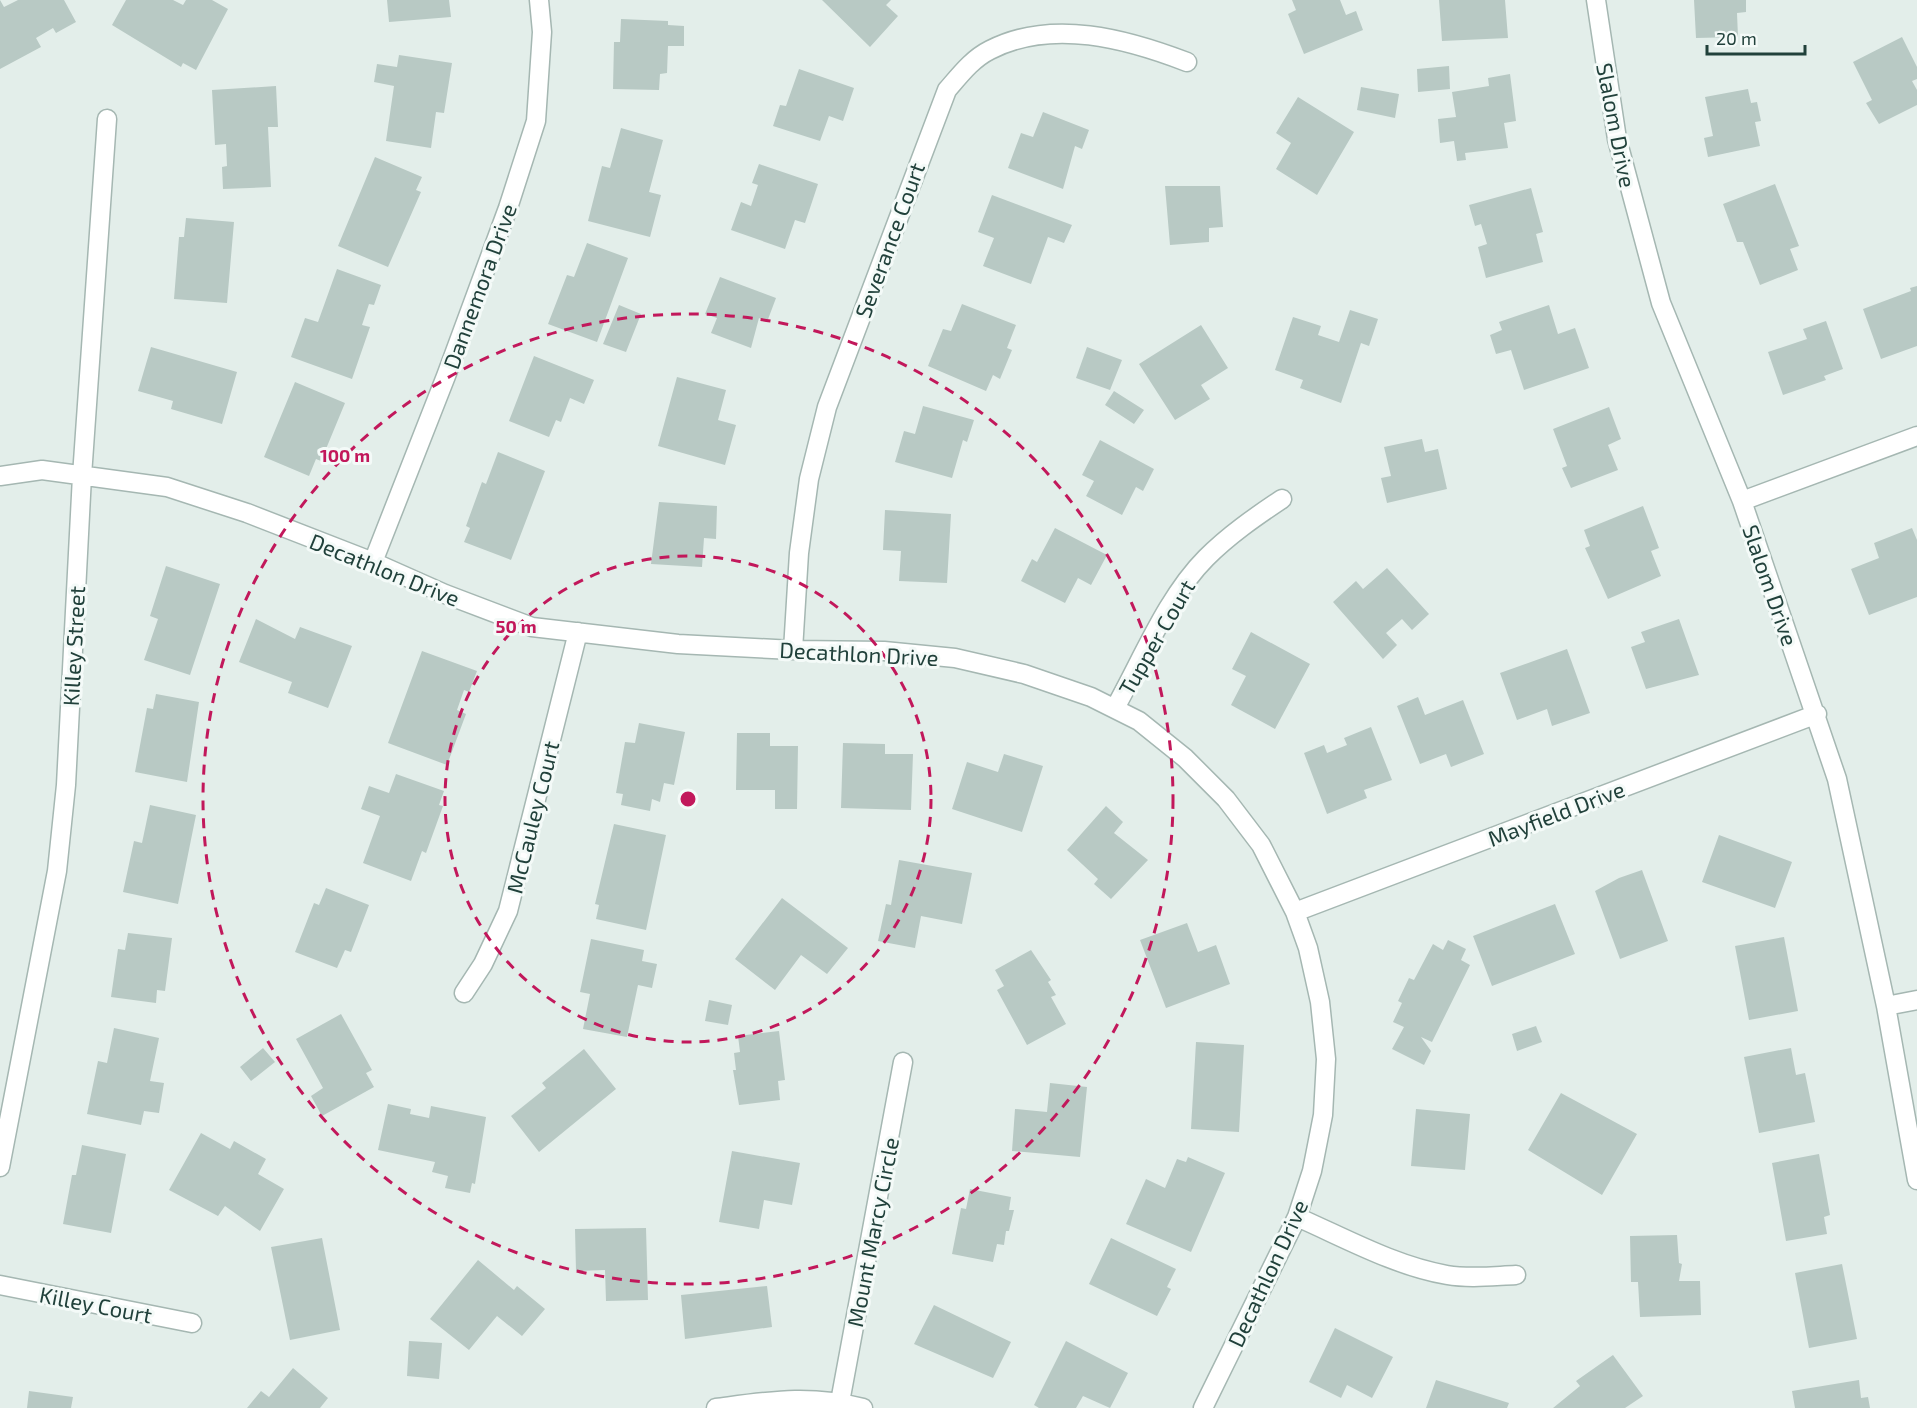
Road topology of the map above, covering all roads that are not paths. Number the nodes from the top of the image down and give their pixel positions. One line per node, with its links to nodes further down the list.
1 (539, 0): 10 (street, Dannemora Drive)
2 (1596, 0): 9 (street, Slalom Drive)
3 (1187, 62): 12 (street, Severance Court)
4 (107, 119): 7 (street, Killey Street)
5 (1917, 436): 9 (street)
6 (0, 476): 7 (street, Decathlon Drive)
7 (82, 476): 10 (street, Decathlon Drive); 20 (street, Killey Street)
8 (1282, 499): 13 (street, Tupper Court)
9 (1742, 501): 14 (street, Slalom Drive)
10 (372, 562): 11 (street, Decathlon Drive)
11 (578, 632): 12 (street, Decathlon Drive); 16 (street, McCauley Court)
12 (793, 650): 13 (street, Decathlon Drive)
13 (1115, 708): 15 (street, Decathlon Drive)
14 (1817, 714): 15 (street, Mayfield Drive); 18 (street, Slalom Drive)
15 (1295, 912): 22 (street, Decathlon Drive)
16 (464, 993)
17 (1917, 1000): 18 (street)
18 (1886, 1006): 21 (street, Slalom Drive)
19 (903, 1062): 26 (street, Mount Marcy Circle)
20 (0, 1167)
21 (1917, 1180)
22 (1297, 1217): 23 (street); 29 (street, Decathlon Drive)
23 (1516, 1275)
24 (0, 1285): 25 (street, Killey Court)
25 (192, 1323)
26 (840, 1402): 27 (street); 28 (street)
27 (716, 1408)
28 (863, 1408)
29 (1203, 1408)

